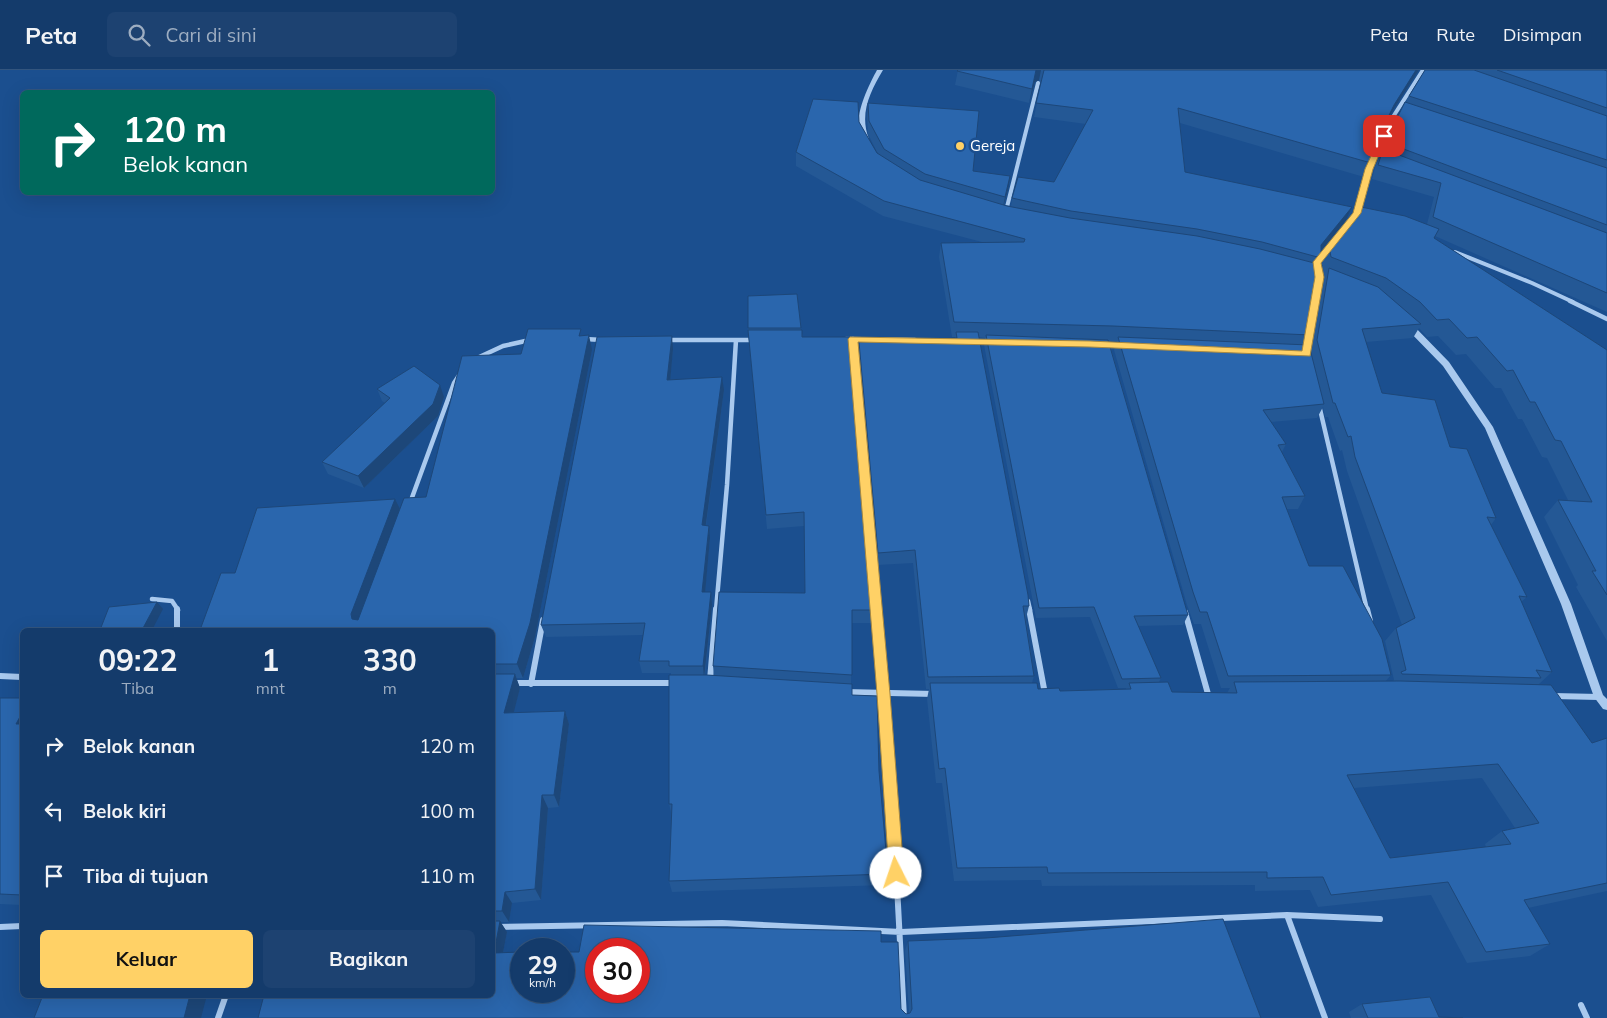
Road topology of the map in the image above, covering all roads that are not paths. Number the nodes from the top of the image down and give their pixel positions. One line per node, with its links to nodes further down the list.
1 (880, 70): 4 (street)
2 (1423, 70): 5 (street)
3 (1038, 84): 7 (street)
4 (872, 150)
5 (1357, 213): 8 (street); 10 (street)
6 (996, 214): 7 (street)
7 (1005, 216): 9 (street)
8 (1366, 217)
9 (1014, 218)
10 (1351, 220)
11 (1334, 241): 13 (street)
12 (1449, 250): 15 (street)
13 (1318, 270)
14 (1400, 318): 61 (street)
15 (1607, 319)
16 (1311, 325): 32 (street)
17 (579, 338): 21 (street)
18 (540, 339): 33 (street)
19 (843, 339): 20 (street)
20 (853, 339): 26 (street); 52 (street)
21 (598, 340): 22 (street); 30 (street)
22 (608, 340)
23 (657, 340): 24 (street)
24 (736, 340): 25 (street); 49 (street)
25 (765, 340)
26 (921, 340)
27 (1098, 344): 28 (street)
28 (1108, 345): 29 (street); 31 (street)
29 (1128, 346)
30 (596, 347)
31 (1111, 354)
32 (1306, 354)
33 (469, 362)
34 (464, 369): 36 (street)
35 (1318, 402): 41 (street)
36 (407, 511)
37 (1027, 596): 55 (street)
38 (152, 599): 42 (street)
39 (1184, 609): 58 (street)
40 (544, 616): 46 (street)
41 (1371, 624)
42 (176, 628)
43 (0, 676): 44 (street)
44 (20, 677)
45 (502, 683): 46 (street)
46 (531, 684): 47 (street)
47 (680, 684)
48 (700, 684): 49 (street)
49 (709, 684): 50 (street)
50 (719, 684)
51 (835, 691): 52 (street)
52 (884, 694): 53 (street); 68 (street)
53 (941, 694)
54 (1036, 694): 55 (street)
55 (1045, 694): 56 (street)
56 (1055, 694)
57 (1199, 694): 58 (street)
58 (1208, 694): 59 (street)
59 (1218, 694)
60 (1542, 696): 61 (street)
61 (1599, 697): 62 (street)
62 (1607, 706)
63 (1287, 915): 64 (street); 68 (street); 73 (street)
64 (1380, 919)
65 (20, 926): 66 (street)
66 (0, 927)
67 (495, 927): 68 (street)
68 (900, 932): 72 (street)
69 (225, 998): 71 (street)
70 (1581, 1005): 74 (street)
71 (218, 1018)
72 (904, 1018)
73 (1325, 1018)
74 (1588, 1018)

